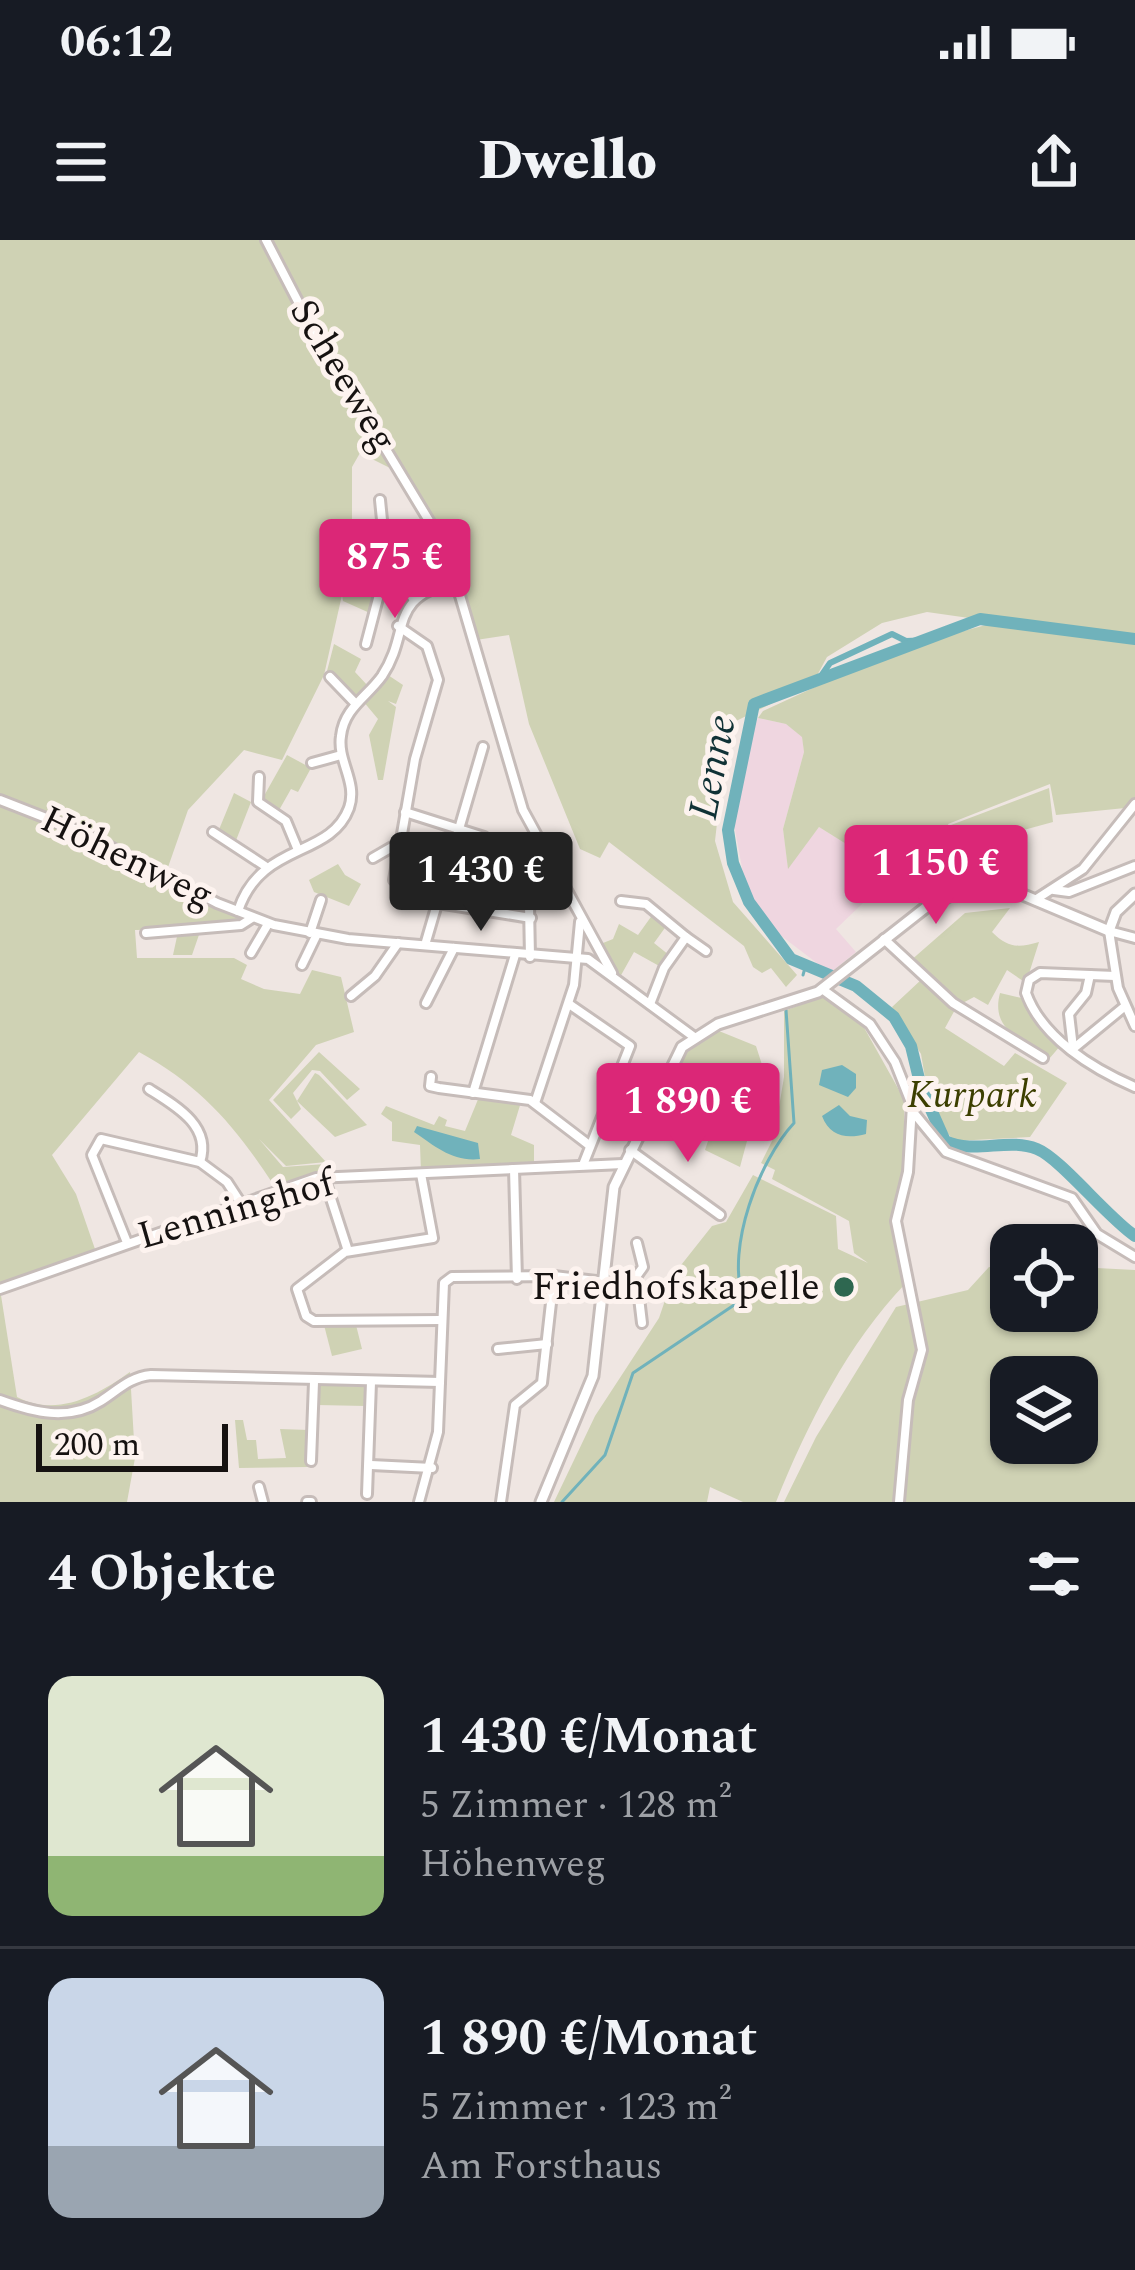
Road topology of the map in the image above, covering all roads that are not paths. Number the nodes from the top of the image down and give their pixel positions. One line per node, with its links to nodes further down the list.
1 (266, 240): 6 (street, Scheeweg)
2 (380, 500): 4 (street)
3 (353, 551): 4 (street)
4 (386, 560): 5 (street)
5 (394, 575): 7 (street); 9 (street)
6 (456, 582): 7 (street); 36 (street, Scheeweg)
7 (414, 600): 8 (street)
8 (398, 626): 11 (street); 18 (street)
9 (366, 644)
10 (330, 677): 11 (street)
11 (356, 703): 13 (street)
12 (483, 747): 19 (street)
13 (341, 755): 14 (street); 22 (street)
14 (313, 763)
15 (259, 776): 22 (street)
16 (0, 800): 33 (street, Höhenweg)
17 (1135, 803): 27 (street)
18 (405, 812): 19 (street); 21 (street)
19 (462, 827): 32 (street); 35 (street)
20 (213, 832): 24 (street)
21 (400, 842): 23 (street); 26 (street)
22 (298, 850): 24 (street)
23 (373, 858)
24 (265, 866): 33 (street)
25 (1135, 866): 27 (street)
26 (394, 880)
27 (1052, 890): 29 (street)
28 (1135, 894): 38 (street)
29 (1035, 899): 38 (street); 43 (street)
30 (321, 900): 40 (street)
31 (621, 901): 41 (street)
32 (438, 903): 35 (street); 45 (street)
33 (238, 911): 34 (street, Höhenweg)
34 (253, 918): 37 (street, Höhenweg); 39 (street, Höhenweg)
35 (531, 918): 50 (street)
36 (580, 921): 51 (street); 53 (street, Scheeweg)
37 (268, 923): 40 (street, Höhenweg); 48 (street)
38 (1109, 931): 42 (street); 55 (street)
39 (146, 933)
40 (313, 933): 44 (street, Höhenweg); 52 (street)
41 (686, 937): 47 (street); 60 (street)
42 (1135, 938)
43 (884, 939): 56 (street); 65 (street)
44 (398, 943): 45 (street, Höhenweg); 57 (street)
45 (425, 945): 46 (street, Höhenweg)
46 (454, 948): 49 (street, Höhenweg); 58 (street)
47 (706, 951)
48 (250, 953)
49 (515, 955): 50 (street, Höhenweg); 69 (street)
50 (530, 957): 51 (street, Höhenweg)
51 (578, 959): 53 (street, Höhenweg); 59 (street)
52 (302, 965)
53 (611, 973): 60 (street, Höhenweg)
54 (1090, 975): 55 (street); 64 (street); 64 (street)
55 (1115, 976): 61 (street)
56 (825, 987): 63 (street); 71 (street)
57 (351, 996)
58 (426, 1003)
59 (569, 1004): 70 (street); 72 (street)
60 (650, 1004): 63 (street, Höhenweg)
61 (1124, 1007): 62 (street); 64 (street)
62 (1134, 1021)
63 (694, 1037): 73 (street)
64 (1073, 1049): 67 (street)
65 (1043, 1058)
66 (431, 1077): 69 (street)
67 (1135, 1087)
68 (149, 1089): 74 (street)
69 (473, 1093): 70 (street)
70 (535, 1103): 72 (street)
71 (912, 1111): 87 (street); 110 (street)
72 (589, 1144): 76 (street)
73 (630, 1150): 75 (street); 81 (street)
74 (200, 1162): 80 (street); 83 (street)
75 (623, 1164): 76 (street, Lenninghof); 91 (street)
76 (583, 1165): 77 (street, Lenninghof)
77 (514, 1169): 78 (street, Lenninghof); 89 (street)
78 (421, 1174): 79 (street, Lenninghof); 82 (street)
79 (324, 1178): 80 (street, Lenninghof); 86 (street)
80 (240, 1202): 83 (street, Lenninghof)
81 (720, 1215)
82 (433, 1238): 84 (street); 86 (street)
83 (126, 1240): 92 (street, Lenninghof)
84 (447, 1242)
85 (637, 1243): 90 (street)
86 (348, 1251): 93 (street)
87 (1135, 1257)
88 (554, 1276): 89 (street); 91 (street); 95 (street)
89 (517, 1279): 93 (street)
90 (637, 1281): 91 (street); 94 (street)
91 (605, 1285): 109 (street)
92 (0, 1289)
93 (441, 1320): 99 (street)
94 (642, 1323)
95 (547, 1344): 96 (street); 108 (street)
96 (498, 1349)
97 (314, 1382): 98 (street); 100 (street); 101 (street)
98 (371, 1382): 99 (street); 102 (street)
99 (440, 1382): 103 (street)
100 (0, 1400)
101 (311, 1461)
102 (371, 1465): 103 (street); 105 (street)
103 (432, 1468): 106 (street)
104 (259, 1487): 107 (street)
105 (367, 1494)
106 (423, 1500)
107 (263, 1502)
108 (501, 1502)
109 (541, 1502)
110 (898, 1502)

